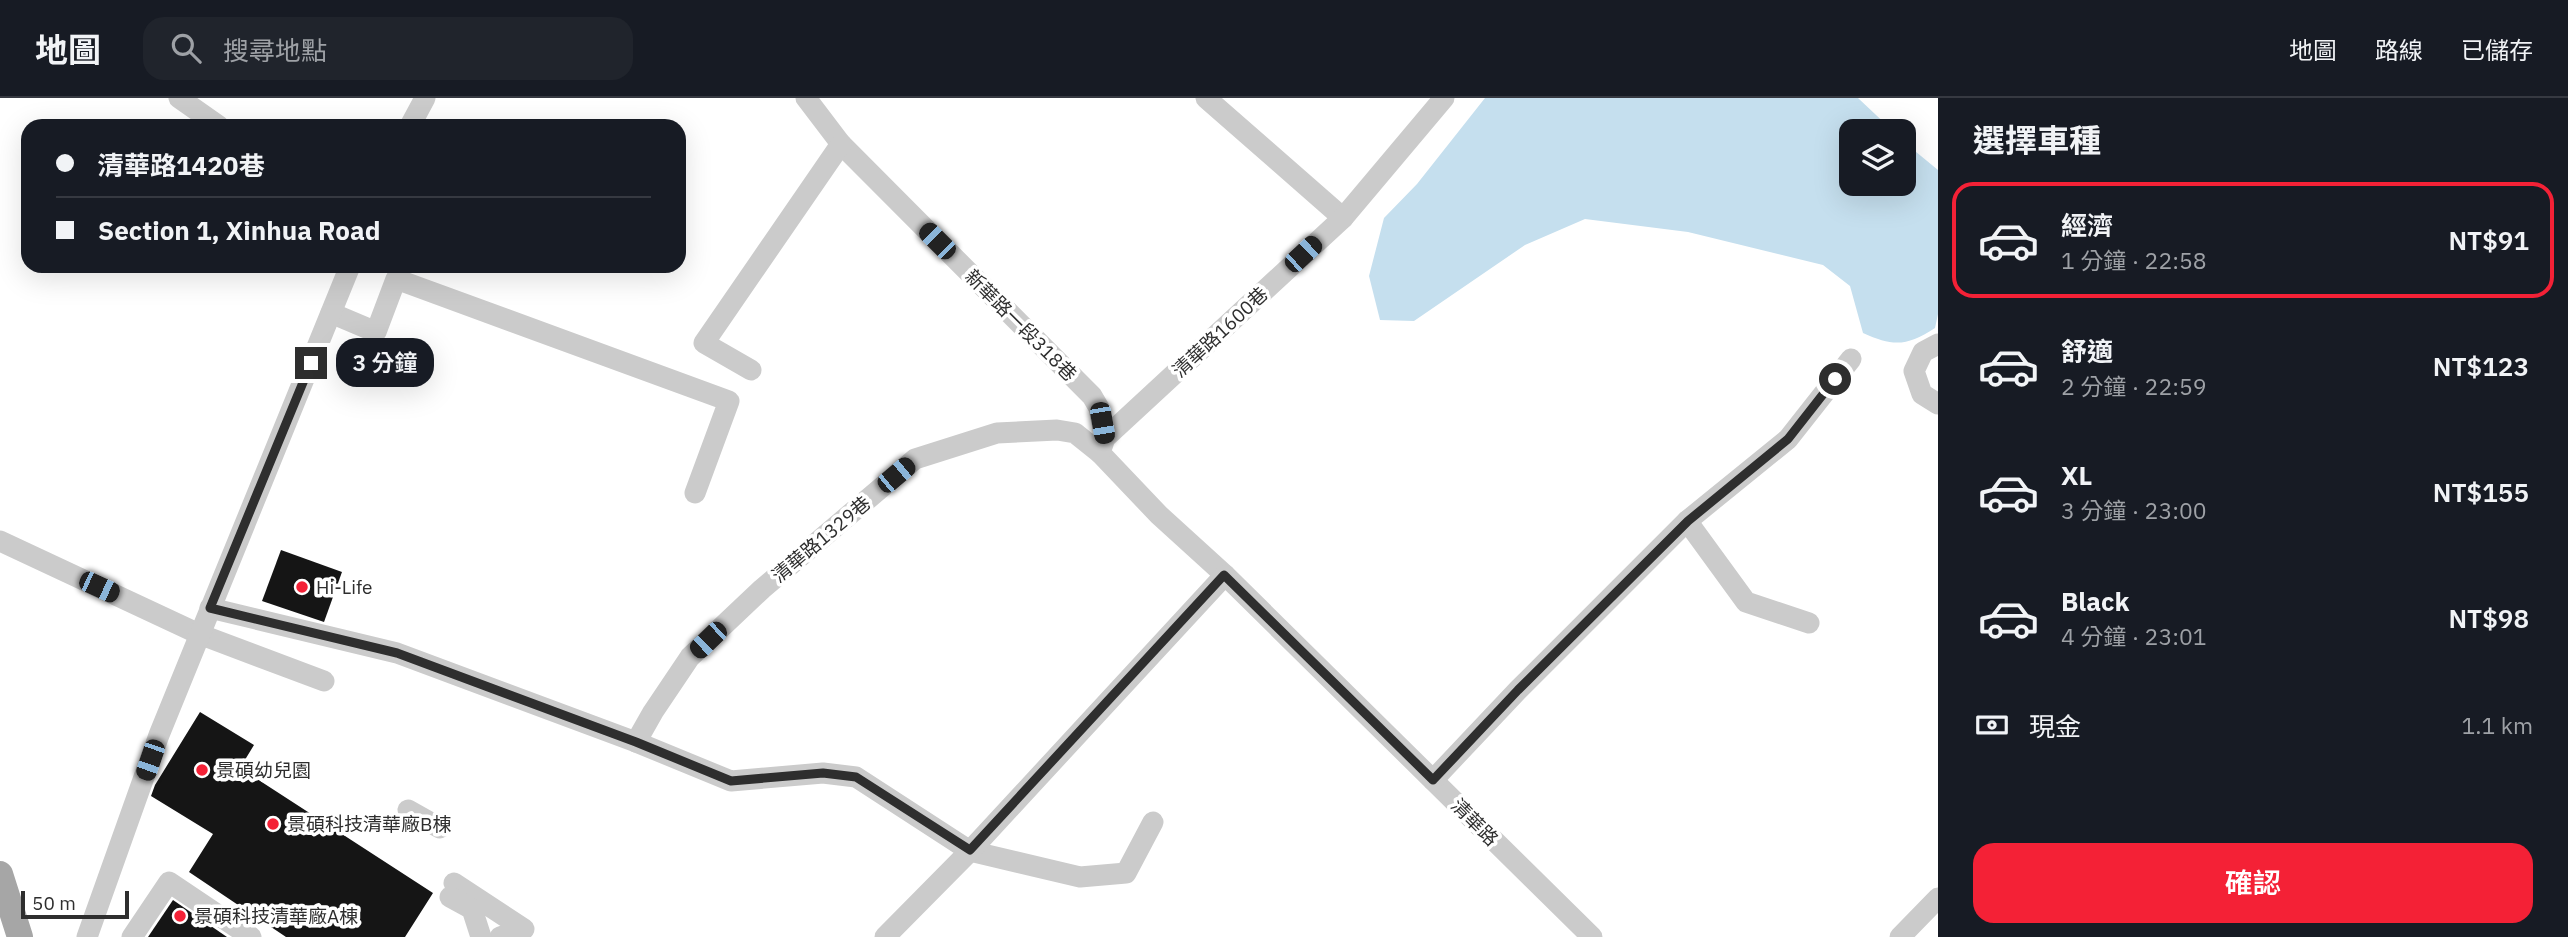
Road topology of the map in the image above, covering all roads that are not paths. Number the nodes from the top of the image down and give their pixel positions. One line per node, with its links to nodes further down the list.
1 (179, 98): 6 (street)
2 (425, 98): 7 (street)
3 (1206, 98): 9 (street)
4 (1444, 98): 9 (street, 清華路1600巷)
5 (807, 99): 8 (street, 新華路一段318巷)
6 (209, 119)
7 (414, 119)
8 (841, 144): 14 (street); 16 (street, 新華路一段318巷)
9 (1343, 218): 16 (street, 清華路1600巷)
10 (347, 273): 11 (street)
11 (331, 313): 17 (street); 21 (street)
12 (1938, 344): 15 (street)
13 (1851, 359): 18 (street)
14 (751, 370)
15 (1938, 404)
16 (1102, 445): 20 (street, 清華路); 25 (street, 清華路1329巷)
17 (695, 493)
18 (1688, 521): 22 (street); 26 (street)
19 (0, 541): 23 (street)
20 (1224, 575): 26 (street, 清華路); 30 (street)
21 (210, 608): 23 (street); 25 (street)
22 (1809, 623)
23 (199, 634): 24 (street); 34 (street)
24 (324, 681)
25 (636, 742): 30 (street)
26 (1433, 780): 40 (street, 清華路)
27 (408, 810): 29 (street)
28 (1153, 822): 30 (street)
29 (440, 828)
30 (970, 850): 39 (street)
31 (0, 874): 33 (main road)
32 (1938, 898): 41 (street)
33 (20, 937)
34 (87, 937)
35 (132, 937): 36 (street)
36 (251, 937)
37 (481, 937): 38 (street)
38 (500, 937)
39 (886, 937)
40 (1592, 937)
41 (1900, 937)

